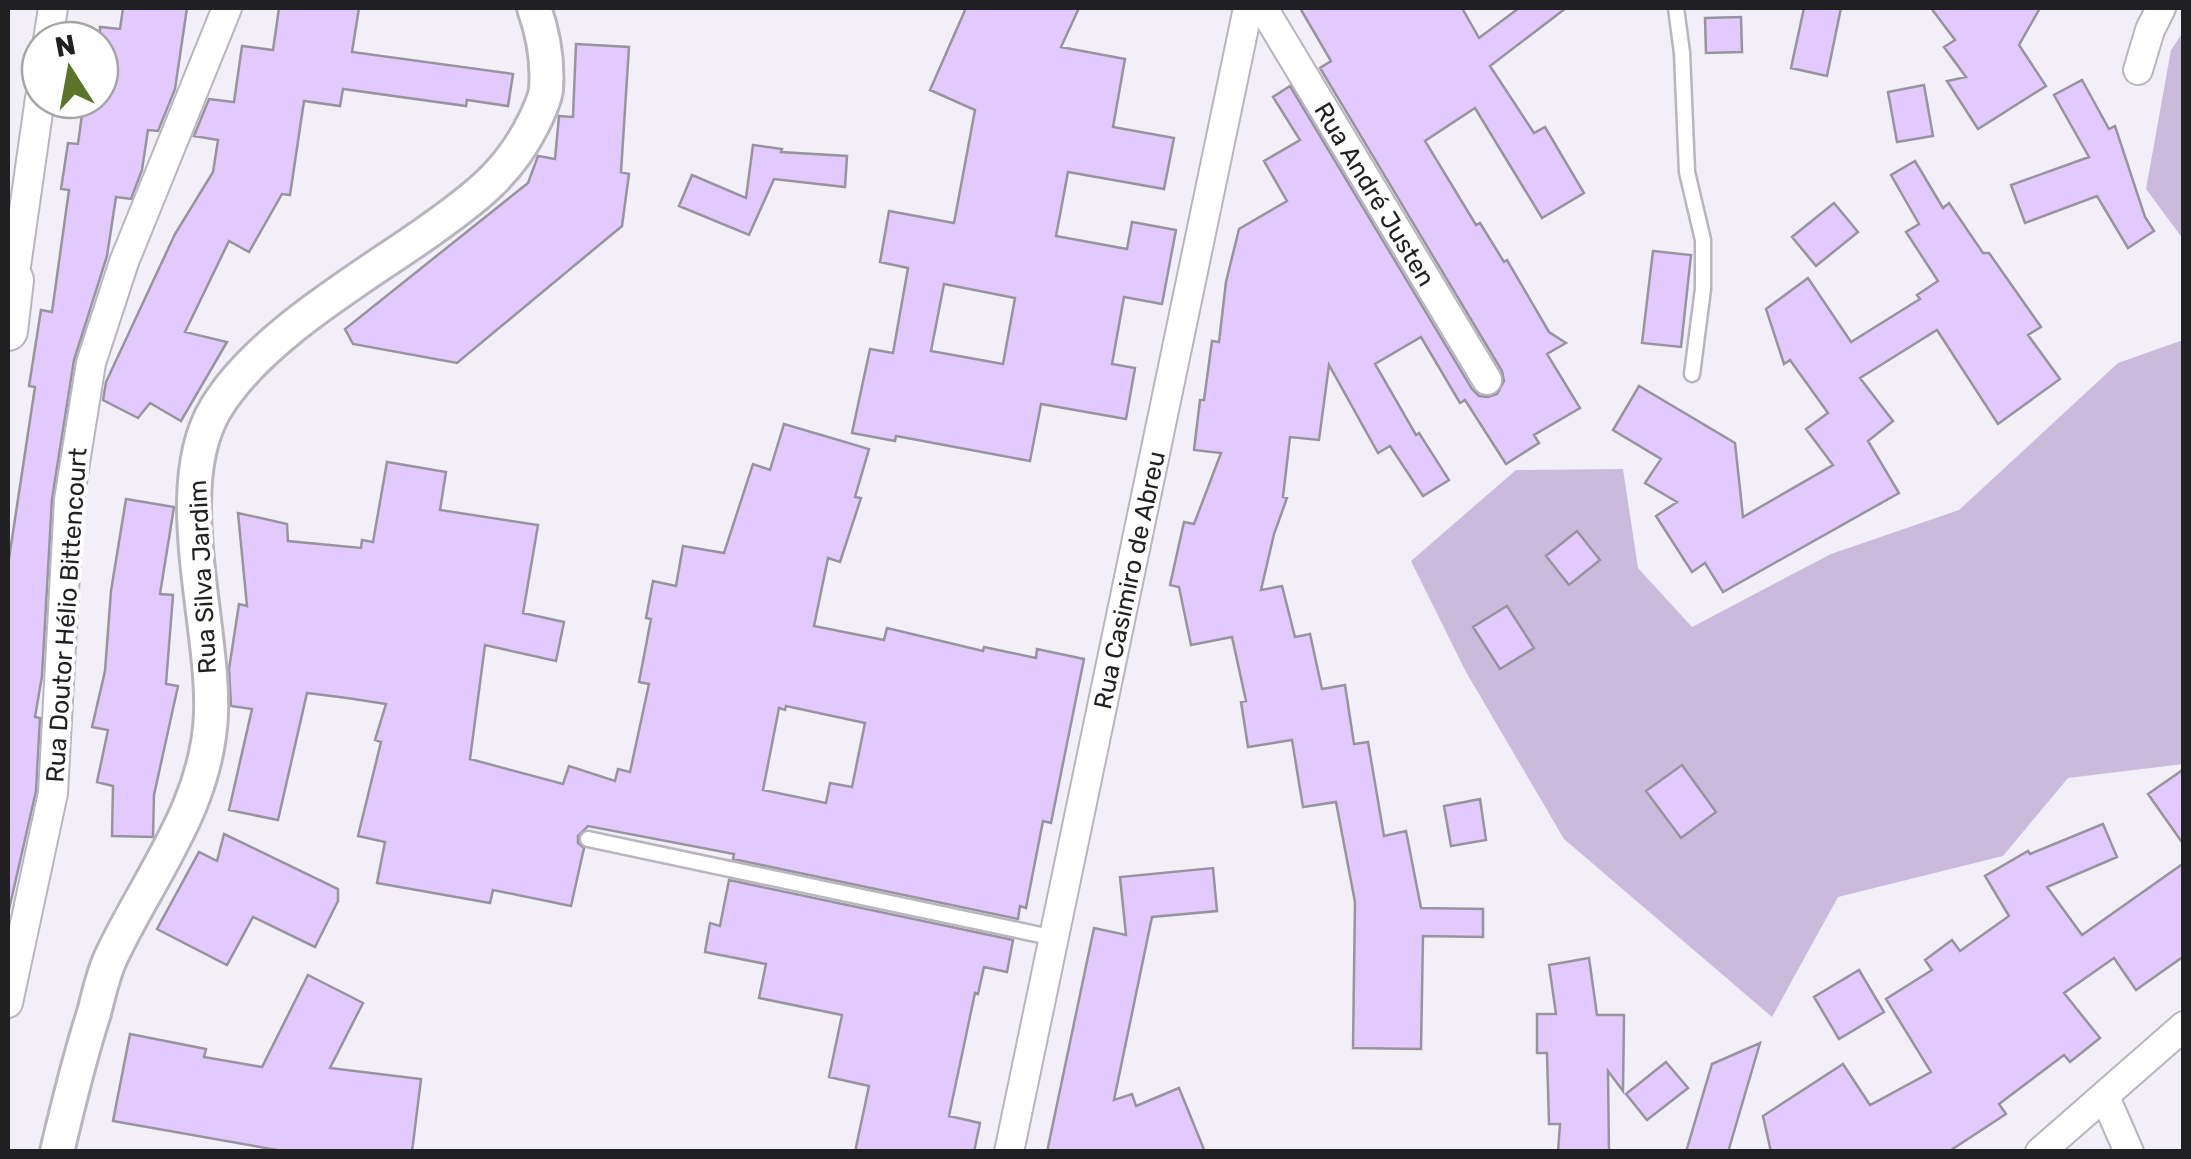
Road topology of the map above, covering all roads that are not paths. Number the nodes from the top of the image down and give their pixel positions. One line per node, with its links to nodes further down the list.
1 (226, 8): 15 (street, Rua Doutor Hélio Bittencourt)
2 (534, 8): 18 (street, Rua Silva Jardim)
3 (1248, 8): 14 (street, Rua Casimiro de Abreu)
4 (1264, 8): 12 (street, Rua André Justen)
5 (1676, 8): 11 (lane)
6 (2161, 8): 7 (street)
7 (2138, 70)
8 (36, 120): 9 (street)
9 (11, 279): 10 (main road)
10 (8, 332)
11 (1692, 374)
12 (1487, 380)
13 (588, 839): 14 (lane)
14 (1054, 938): 19 (street, Rua Casimiro de Abreu)
15 (8, 1003)
16 (2184, 1026): 17 (street)
17 (2105, 1097): 20 (street); 21 (street)
18 (57, 1152)
19 (1009, 1152)
20 (2040, 1152)
21 (2129, 1152)

